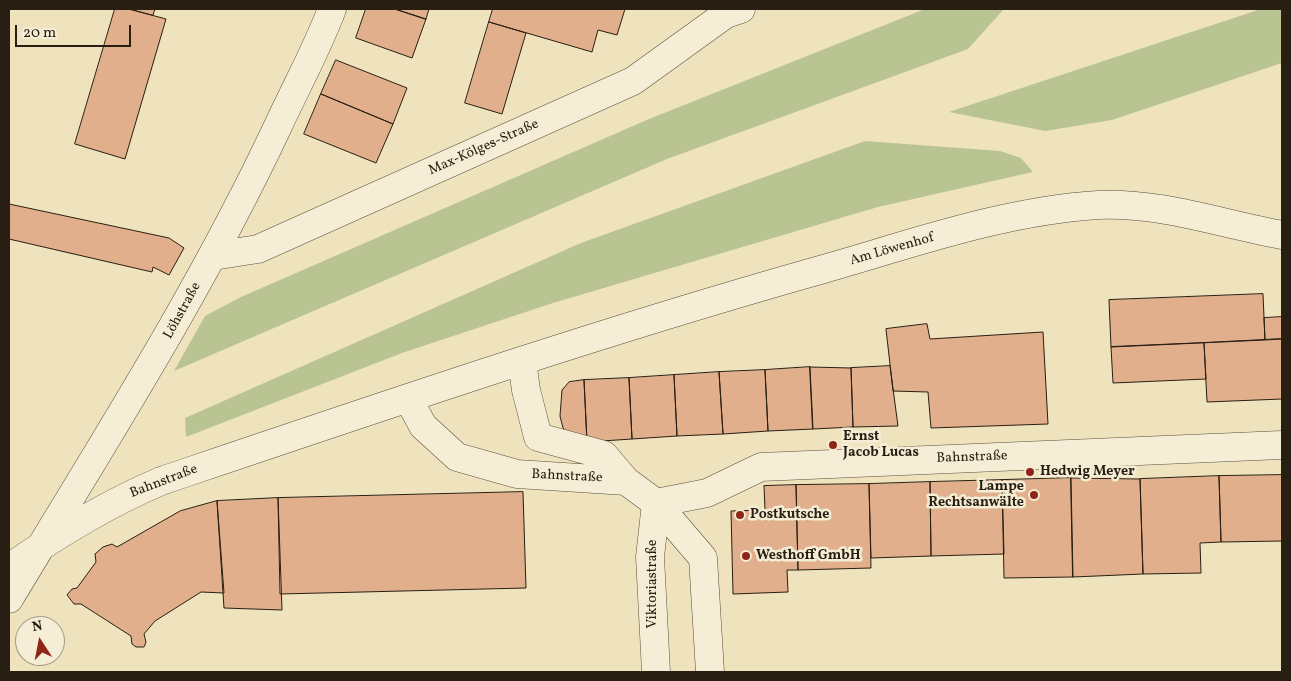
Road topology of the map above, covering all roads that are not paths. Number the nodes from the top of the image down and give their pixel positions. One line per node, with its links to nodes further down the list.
1 (332, 9): 4 (street, Löhstraße)
2 (730, 11): 4 (street, Max-Kölges-Straße)
3 (1278, 236): 5 (street, Am Löwenhof)
4 (214, 256): 10 (street, Löhstraße)
5 (522, 361): 6 (street, Bahnstraße); 8 (street)
6 (408, 398): 8 (street, Bahnstraße); 10 (street, Bahnstraße)
7 (1282, 445): 9 (street, Bahnstraße)
8 (626, 480): 9 (street)
9 (656, 503): 14 (street, Viktoriastraße); 15 (street, Viktoriastraße)
10 (42, 545): 11 (street, Bahnstraße); 12 (street, Bahnstraße); 13 (street, Löhstraße)
11 (9, 553)
12 (9, 568)
13 (9, 599)
14 (656, 672)
15 (710, 672)

